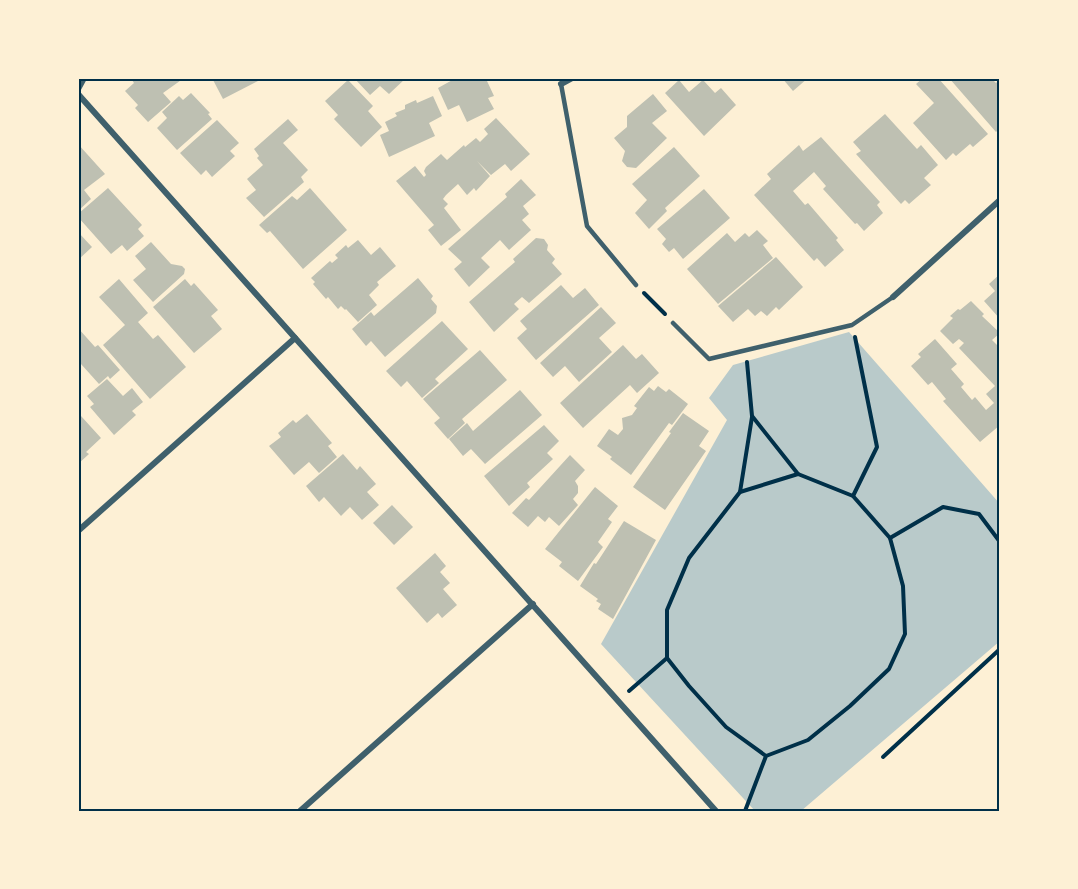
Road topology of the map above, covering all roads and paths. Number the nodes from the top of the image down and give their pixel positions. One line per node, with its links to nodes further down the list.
1 (84, 78): 4 (street)
2 (572, 78): 3 (street)
3 (561, 84): 6 (lane)
4 (78, 91): 10 (street)
5 (1000, 201): 7 (street)
6 (636, 285): 8 (path)
7 (893, 297): 9 (lane)
8 (674, 323): 11 (lane)
9 (852, 324): 11 (lane); 15 (path)
10 (295, 338): 16 (street); 19 (street)
11 (746, 350): 12 (path)
12 (752, 416): 13 (path); 14 (path)
13 (798, 474): 14 (path); 15 (path)
14 (740, 492): 21 (path)
15 (853, 496): 17 (path)
16 (78, 531)
17 (890, 538): 18 (path); 23 (path)
18 (1000, 542)
19 (533, 604): 22 (street); 25 (street)
20 (1000, 649): 24 (path)
21 (667, 658): 22 (path); 23 (path)
22 (618, 700): 26 (street)
23 (766, 756): 27 (path)
24 (883, 757)
25 (300, 811)
26 (716, 811)
27 (745, 811)

